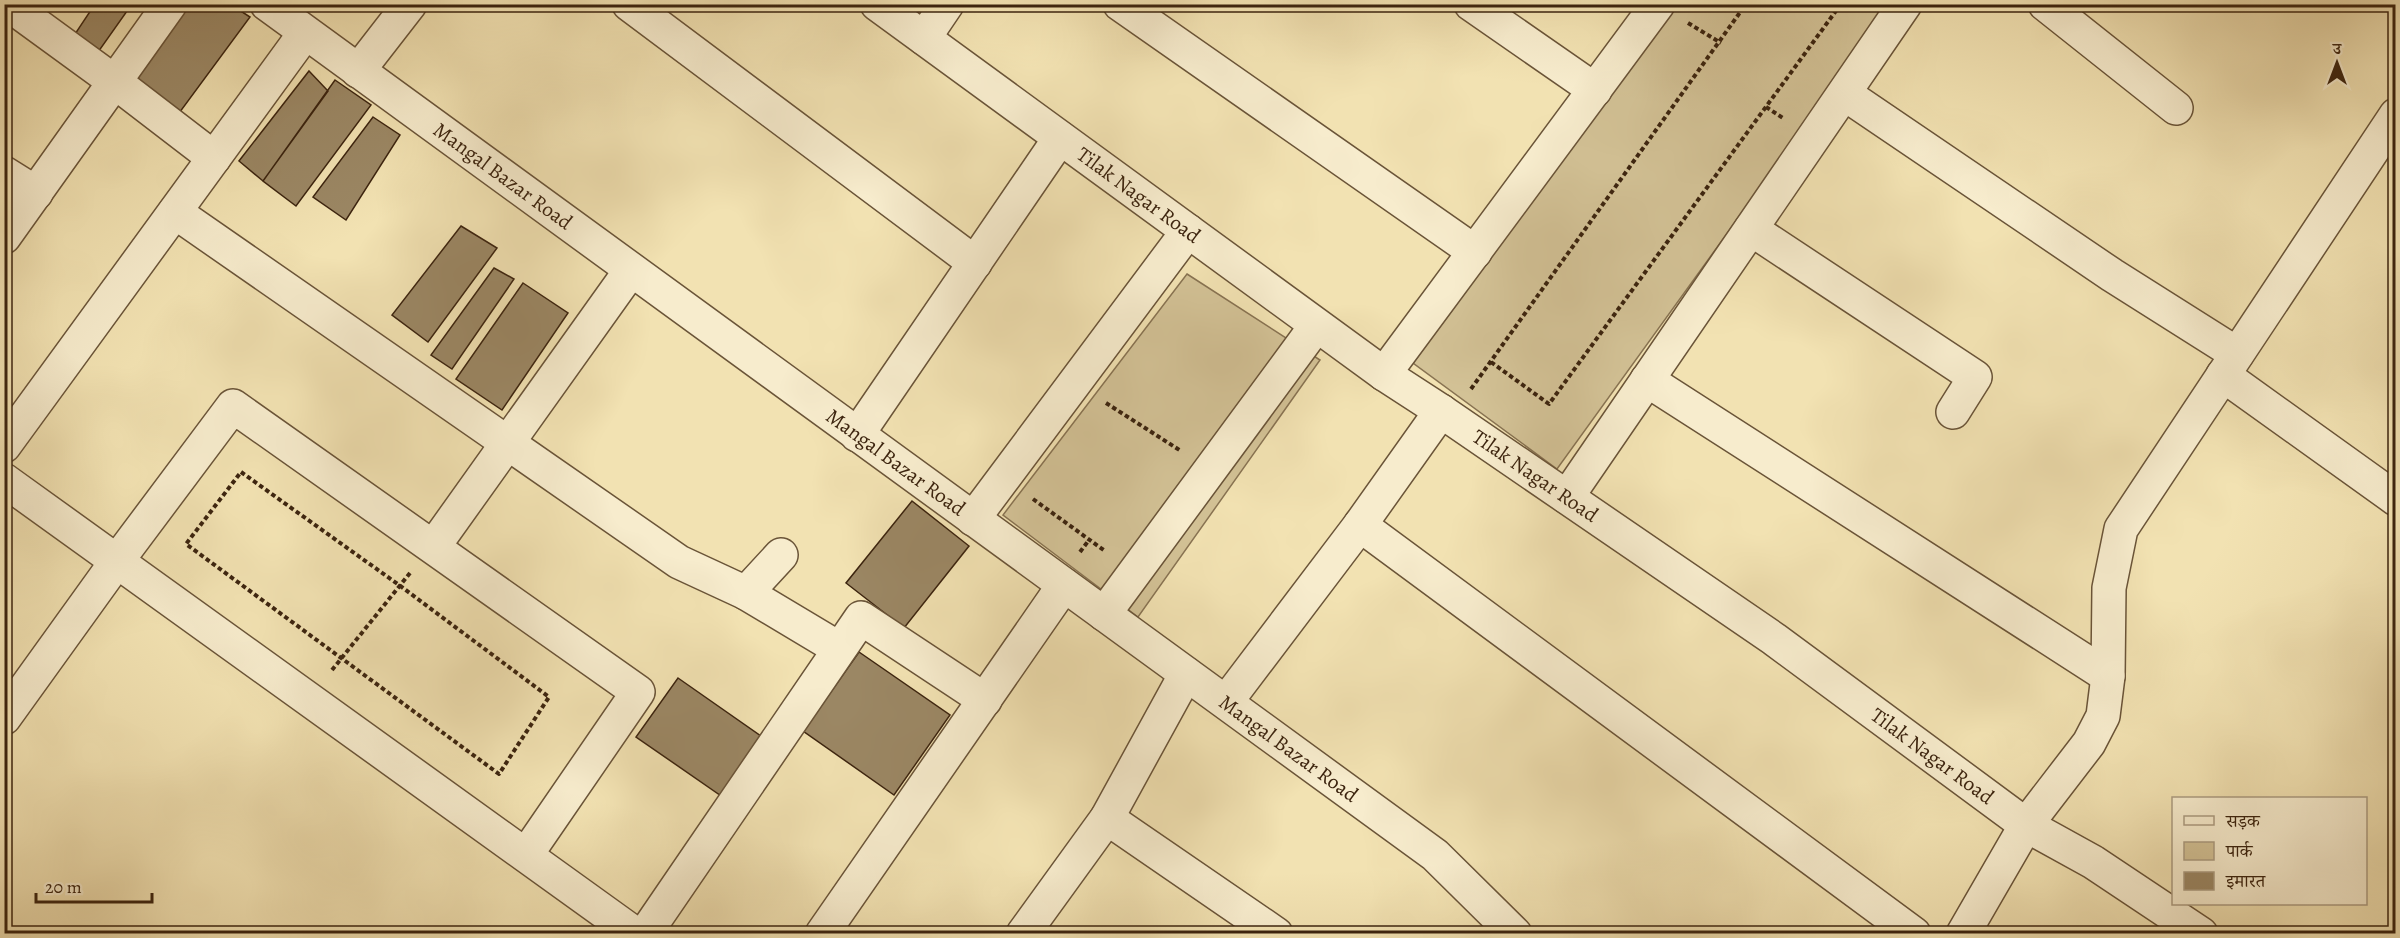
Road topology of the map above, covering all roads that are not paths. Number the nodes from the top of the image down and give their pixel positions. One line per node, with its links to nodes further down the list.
1 (8, 4): 16 (street)
2 (170, 4): 16 (street)
3 (267, 4): 13 (street, Mangal Bazar Road)
4 (410, 4): 15 (street)
5 (629, 4): 30 (street)
6 (877, 4): 14 (street, Tilak Nagar Road)
7 (947, 4): 14 (street)
8 (1120, 4): 29 (street)
9 (1471, 4): 17 (street)
10 (1658, 4): 17 (street)
11 (1905, 4): 18 (street)
12 (2045, 4): 19 (street)
13 (305, 33): 15 (street, Mangal Bazar Road); 22 (street)
14 (924, 38): 21 (street, Tilak Nagar Road)
15 (358, 71): 31 (street, Mangal Bazar Road)
16 (115, 82): 22 (street); 24 (street)
17 (1595, 90): 29 (street)
18 (1845, 94): 26 (street); 33 (street)
19 (2176, 108)
20 (2396, 115): 33 (street)
21 (1060, 138): 27 (street, Tilak Nagar Road); 30 (street)
22 (214, 158): 25 (street)
23 (4, 174): 24 (street)
24 (36, 193): 28 (street)
25 (175, 212): 39 (street); 40 (street)
26 (1750, 229): 35 (street); 37 (street)
27 (1188, 231): 32 (street, Tilak Nagar Road); 44 (street)
28 (4, 237)
29 (1475, 252): 34 (street)
30 (975, 263): 38 (street)
31 (631, 270): 38 (street, Mangal Bazar Road); 39 (street)
32 (1316, 326): 34 (street, Tilak Nagar Road); 51 (street)
33 (2230, 365): 43 (street); 54 (street)
34 (1384, 374): 36 (street, Tilak Nagar Road)
35 (1647, 380): 42 (street); 54 (street)
36 (1441, 411): 42 (street, Tilak Nagar Road); 45 (street)
37 (1953, 412)
38 (857, 435): 44 (street, Mangal Bazar Road)
39 (508, 444): 46 (street); 50 (street)
40 (4, 446)
41 (4, 480): 48 (street)
42 (1567, 497): 59 (street, Tilak Nagar Road)
43 (2396, 498)
44 (973, 519): 49 (street, Mangal Bazar Road)
45 (1360, 525): 56 (street); 67 (street)
46 (434, 546): 48 (street); 60 (street)
47 (781, 555): 50 (street)
48 (117, 561): 57 (street); 60 (street)
49 (1064, 585): 51 (street, Mangal Bazar Road); 55 (street)
50 (746, 593): 52 (street)
51 (1104, 614): 53 (street, Mangal Bazar Road)
52 (838, 648): 55 (street); 62 (street)
53 (1186, 674): 56 (street, Mangal Bazar Road); 58 (street)
54 (2108, 676): 59 (street)
55 (985, 700): 63 (street)
56 (1226, 702): 66 (street, Mangal Bazar Road)
57 (4, 718)
58 (1107, 818): 64 (street); 65 (street)
59 (2026, 825): 68 (street); 69 (street, Tilak Nagar Road)
60 (526, 855): 61 (street)
61 (635, 933)
62 (645, 933)
63 (822, 933)
64 (1023, 933)
65 (1276, 933)
66 (1515, 933)
67 (1914, 933)
68 (1963, 933)
69 (2201, 933)

